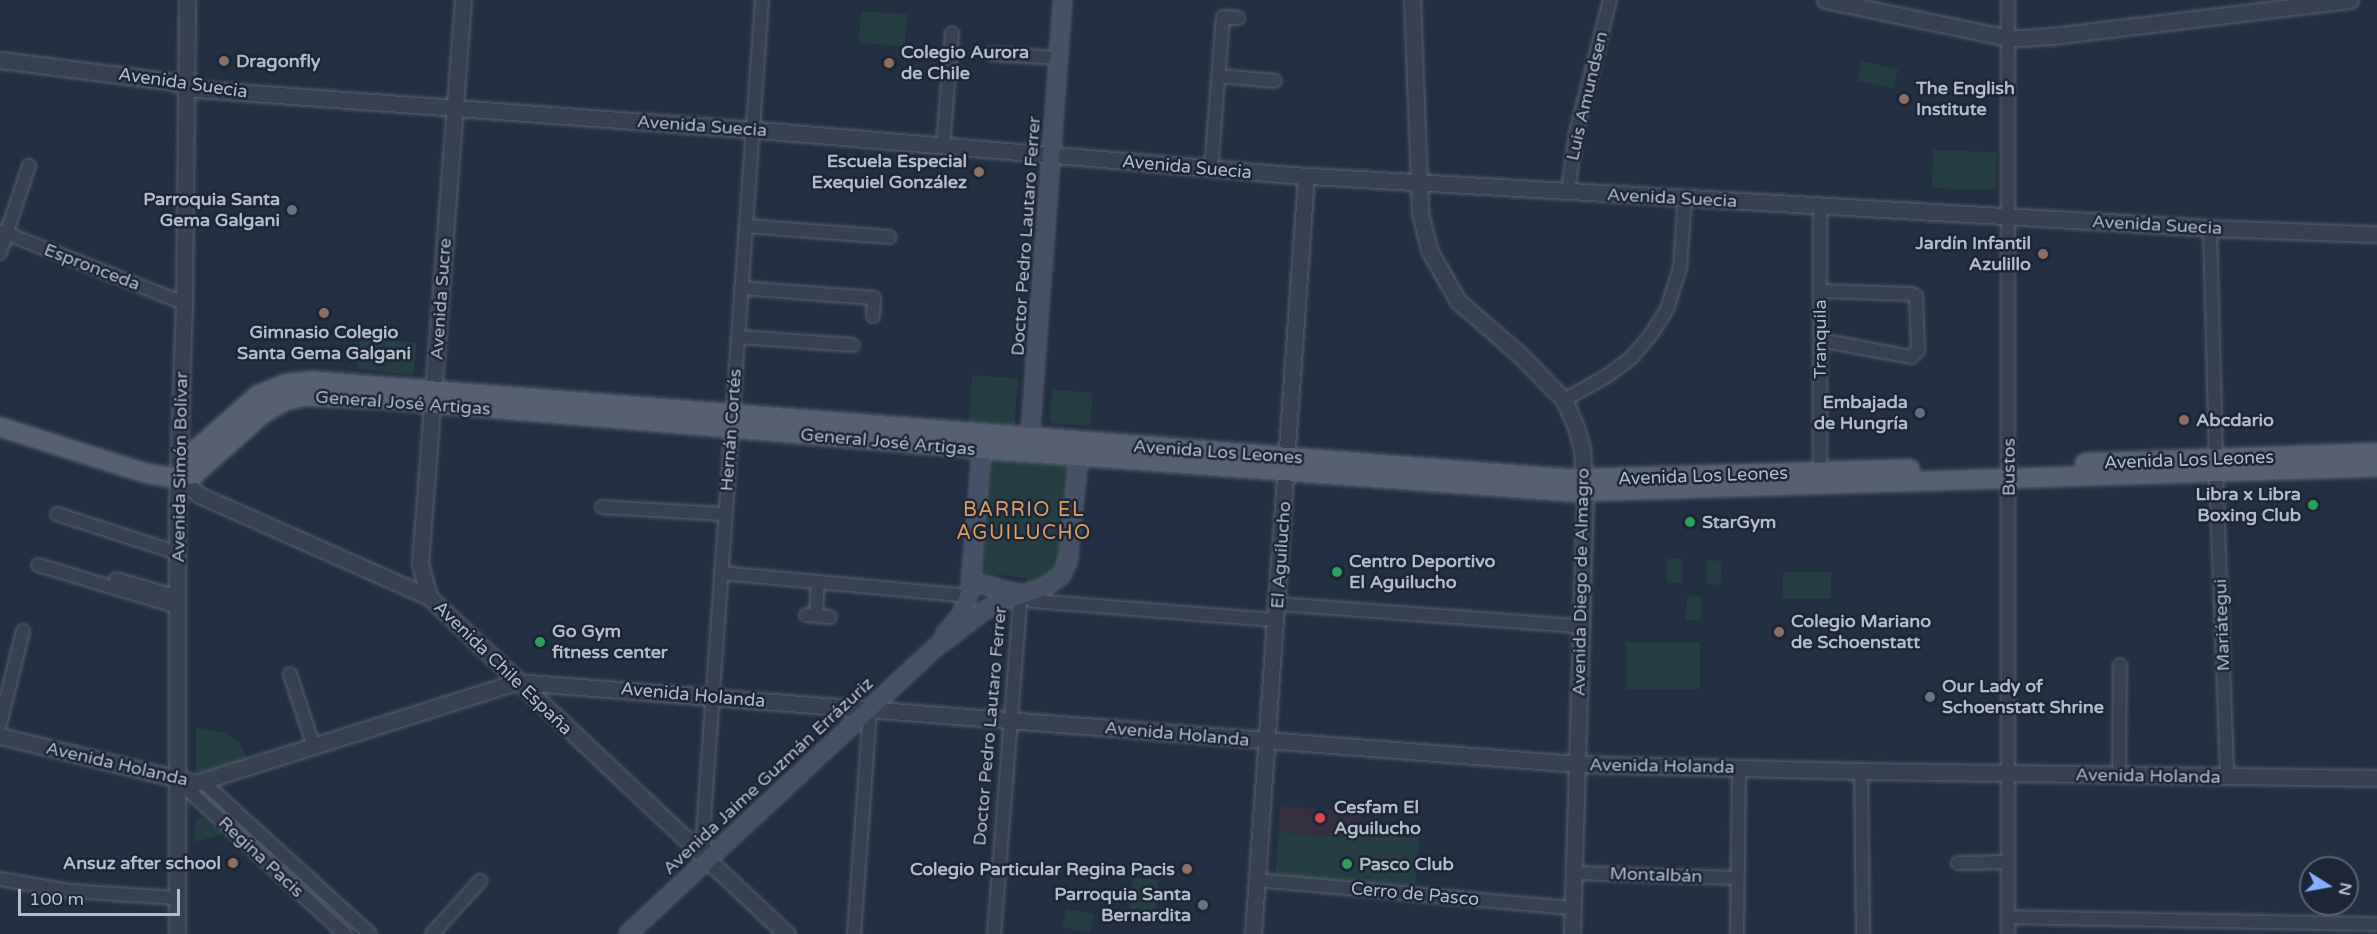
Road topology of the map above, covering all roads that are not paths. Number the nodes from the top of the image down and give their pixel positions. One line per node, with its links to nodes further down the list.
1 (187, 0): 18 (street, Avenida Simón Bolívar)
2 (464, 0): 19 (street, Avenida Sucre)
3 (762, 0): 20 (street, Hernán Cortés)
4 (1063, 0): 14 (main road, Doctor Pedro Lautaro Ferrer)
5 (1412, 0): 26 (street, Avenida Diego de Almagro)
6 (1610, 0): 27 (street, Luis Amundsen)
7 (1825, 0): 12 (street)
8 (2008, 0): 12 (street, Bustos)
9 (2350, 0): 12 (street)
10 (1238, 18): 16 (street)
11 (952, 33): 21 (street)
12 (2008, 38): 30 (street, Bustos)
13 (992, 54): 14 (street)
14 (1059, 58): 22 (main road, Doctor Pedro Lautaro Ferrer)
15 (0, 60): 18 (street, Avenida Suecia)
16 (1219, 76): 17 (street); 24 (street)
17 (1275, 81)
18 (186, 85): 19 (street, Avenida Suecia); 39 (street, Avenida Simón Bolívar)
19 (455, 107): 20 (street, Avenida Suecia); 44 (street, Avenida Sucre)
20 (753, 130): 21 (street, Avenida Suecia); 31 (street, Hernán Cortés)
21 (943, 147): 22 (street, Avenida Suecia)
22 (1052, 156): 24 (street, Avenida Suecia); 49 (main road, Doctor Pedro Lautaro Ferrer)
23 (29, 165): 33 (street)
24 (1211, 170): 25 (street, Avenida Suecia)
25 (1306, 176): 26 (street, Avenida Suecia); 52 (street, El Aguilucho)
26 (1420, 183): 27 (street, Avenida Suecia); 45 (street, Avenida Diego de Almagro)
27 (1568, 192): 28 (street, Avenida Suecia)
28 (1685, 197): 29 (street, Avenida Suecia); 45 (street)
29 (1820, 206): 30 (street, Avenida Suecia); 38 (street, Tranquila)
30 (2009, 216): 32 (street, Avenida Suecia); 56 (street, Bustos)
31 (746, 226): 35 (street); 37 (street, Hernán Cortés)
32 (2210, 228): 34 (street, Avenida Suecia); 53 (street, Mariátegui)
33 (3, 232): 36 (street); 39 (street, Espronceda)
34 (2377, 234)
35 (890, 237)
36 (0, 253)
37 (741, 288): 40 (street); 41 (street, Hernán Cortés)
38 (1820, 291): 42 (street, Tranquila); 42 (street)
39 (184, 303): 57 (street, Avenida Simón Bolívar)
40 (873, 316)
41 (738, 337): 43 (street); 46 (street, Hernán Cortés)
42 (1820, 340): 55 (street, Tranquila)
43 (853, 345)
44 (434, 397): 46 (main road, General José Artigas); 57 (main road, General José Artigas); 64 (street, Avenida Sucre)
45 (1564, 400): 58 (street, Avenida Diego de Almagro)
46 (732, 422): 48 (main road, General José Artigas); 61 (street, Hernán Cortés)
47 (0, 427): 57 (main road)
48 (982, 442): 49 (main road, General José Artigas); 68 (main road)
49 (1030, 445): 50 (main road, General José Artigas)
50 (1079, 449): 52 (main road, Avenida Los Leones); 69 (main road, Doctor Pedro Lautaro Ferrer)
51 (2377, 453): 53 (main road, Avenida Los Leones)
52 (1287, 464): 58 (main road, Avenida Los Leones); 72 (street, El Aguilucho)
53 (2216, 466): 54 (main road, Avenida Los Leones); 56 (main road, Avenida Los Leones); 93 (street, Mariátegui)
54 (2377, 467)
55 (1820, 472): 56 (main road, Avenida Los Leones); 58 (main road, Avenida Los Leones)
56 (2009, 472): 58 (main road, Avenida Los Leones); 91 (street, Bustos)
57 (178, 476): 62 (street, Avenida Simón Bolívar); 66 (street, Avenida Chile España)
58 (1584, 486): 75 (street, Avenida Diego de Almagro)
59 (602, 507): 61 (street)
60 (57, 514): 62 (street)
61 (725, 514): 65 (street, Hernán Cortés)
62 (178, 553): 71 (street, Avenida Simón Bolívar)
63 (40, 563): 71 (street)
64 (420, 564): 66 (street); 70 (street, Avenida Sucre)
65 (721, 573): 67 (street); 81 (street, Hernán Cortés)
66 (399, 582): 70 (street, Avenida Chile España)
67 (818, 582): 68 (street); 73 (street)
68 (970, 588): 69 (main road); 77 (main road, Avenida Jaime Guzmán Errázuriz)
69 (1019, 593): 74 (street); 77 (main road, Avenida Jaime Guzmán Errázuriz); 83 (street, Doctor Pedro Lautaro Ferrer)
70 (429, 597): 80 (street, Avenida Chile España)
71 (178, 602): 95 (street, Avenida Simón Bolívar)
72 (1278, 604): 74 (street, El Aguilucho); 75 (street)
73 (830, 617)
74 (1277, 620): 86 (street, El Aguilucho)
75 (1580, 626): 88 (street, Avenida Diego de Almagro)
76 (23, 630): 84 (street)
77 (935, 648): 82 (main road, Avenida Jaime Guzmán Errázuriz)
78 (2120, 665): 92 (street)
79 (290, 674): 87 (street)
80 (516, 682): 81 (street, Avenida Holanda); 87 (street, Avenida Holanda); 98 (street, Avenida Chile España)
81 (714, 696): 82 (street, Avenida Holanda); 98 (street, Hernán Cortés)
82 (870, 710): 83 (street, Avenida Holanda); 98 (main road, Avenida Jaime Guzmán Errázuriz); 119 (street)
83 (1010, 719): 86 (street, Avenida Holanda); 120 (street, Doctor Pedro Lautaro Ferrer)
84 (0, 724)
85 (0, 736): 95 (street, Avenida Holanda)
86 (1267, 741): 88 (street, Avenida Holanda); 105 (street, El Aguilucho)
87 (314, 747): 96 (street, Avenida Holanda)
88 (1578, 764): 89 (street, Avenida Holanda); 102 (street, Avenida Diego de Almagro)
89 (1739, 768): 90 (street, Avenida Holanda); 103 (street)
90 (1861, 771): 91 (street, Avenida Holanda); 124 (street)
91 (2008, 773): 92 (street, Avenida Holanda); 101 (street, Bustos)
92 (2119, 776): 93 (street, Avenida Holanda)
93 (2227, 778): 94 (street, Avenida Holanda)
94 (2377, 778)
95 (177, 780): 96 (street, Avenida Holanda); 99 (street, Regina Pacis); 107 (street, Avenida Simón Bolívar)
96 (203, 782): 97 (street, Regina Pacis)
97 (277, 849): 99 (street); 109 (street, Regina Pacis)
98 (706, 859): 117 (main road, Avenida Jaime Guzmán Errázuriz); 118 (street, Avenida Chile España)
99 (266, 862): 113 (street, Regina Pacis)
100 (1958, 862): 101 (street)
101 (2008, 862): 110 (street, Bustos)
102 (1575, 873): 103 (street, Montalbán); 108 (street, Avenida Diego de Almagro)
103 (1737, 878): 123 (street)
104 (0, 879): 107 (street)
105 (1257, 880): 108 (street, Cerro de Pasco); 121 (street, El Aguilucho)
106 (480, 881): 116 (street)
107 (177, 898): 114 (street, Avenida Simón Bolívar)
108 (1573, 908): 122 (street, Avenida Diego de Almagro)
109 (352, 917): 113 (street); 115 (street, Regina Pacis)
110 (2008, 917): 111 (street); 125 (street, Bustos)
111 (2097, 920): 112 (street); 126 (street)
112 (2377, 924)
113 (343, 932)
114 (177, 934)
115 (370, 934)
116 (432, 934)
117 (628, 934)
118 (787, 934)
119 (854, 934)
120 (994, 934)
121 (1253, 934)
122 (1572, 934)
123 (1737, 934)
124 (1863, 934)
125 (2008, 934)
126 (2097, 934)

